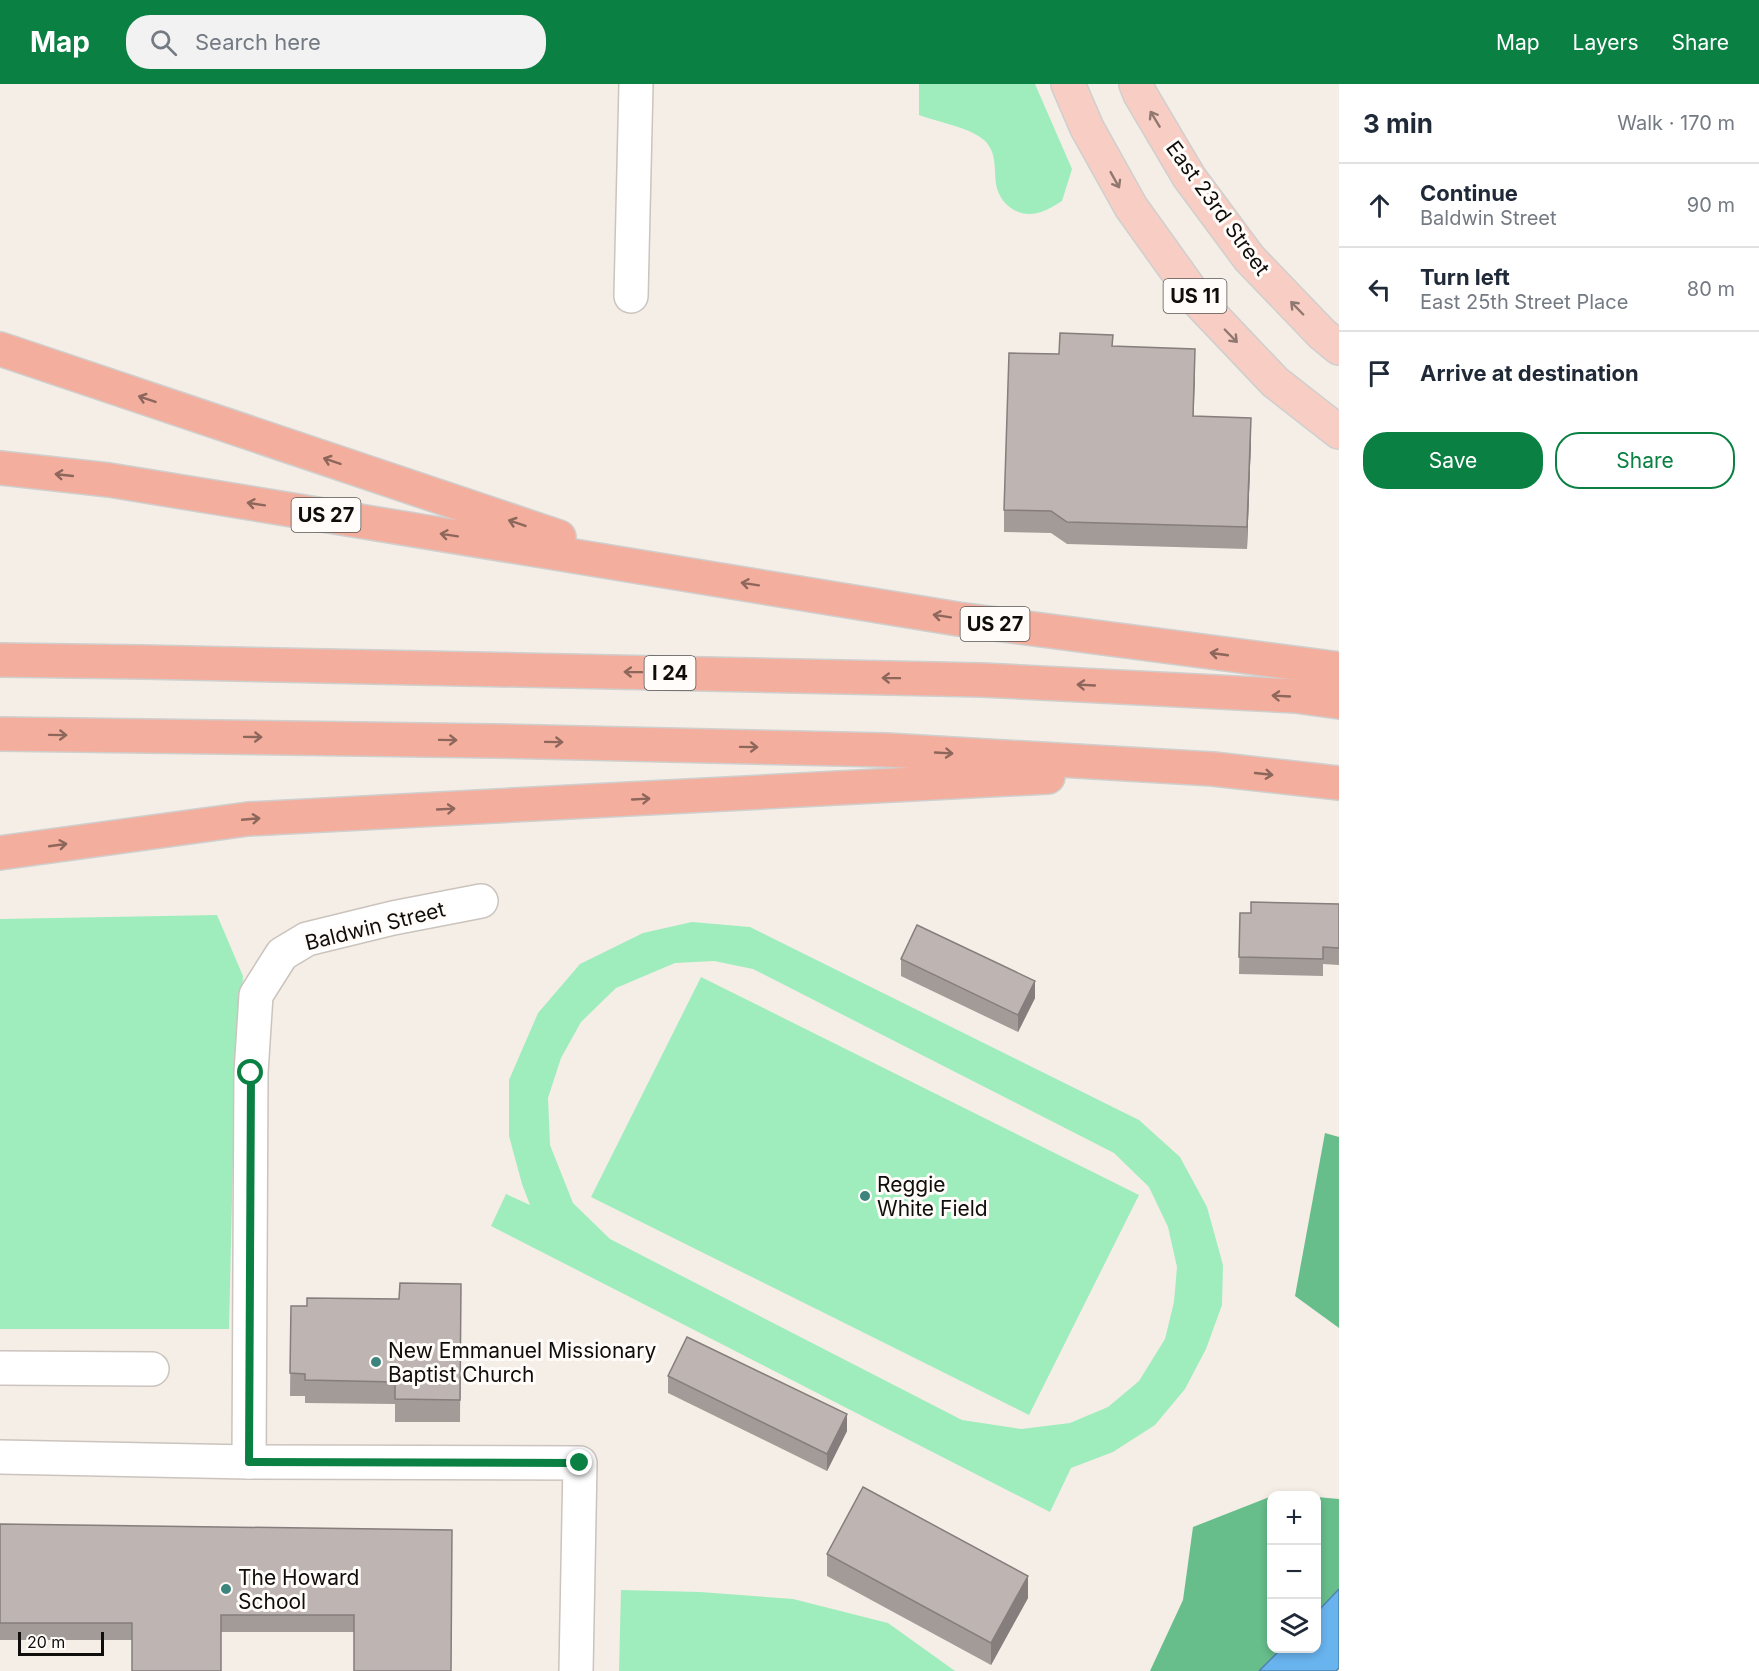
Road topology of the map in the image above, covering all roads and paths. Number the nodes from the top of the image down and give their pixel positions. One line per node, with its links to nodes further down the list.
1 (636, 84): 4 (street)
2 (1068, 84): 7 (main road, US 11, one-way to 7)
3 (1136, 84): 5 (main road, East 23rd Street / US 11, one-way to 3)
4 (631, 296)
5 (1339, 348)
6 (0, 350): 9 (highway, one-way to 6)
7 (1339, 432)
8 (0, 468): 9 (highway, US 27, one-way to 8)
9 (652, 568): 11 (highway, US 27, one-way to 9)
10 (0, 660): 12 (highway, I 24, one-way to 10)
11 (1339, 669)
12 (1339, 702)
13 (0, 734): 14 (highway, one-way to 14)
14 (1213, 769): 15 (highway, one-way to 15); 16 (highway, one-way to 14)
15 (1339, 783)
16 (0, 853)
17 (481, 901): 21 (street, Baldwin Street)
18 (0, 1368): 19 (street)
19 (152, 1370)
20 (0, 1456): 21 (street)
21 (249, 1462): 22 (street)
22 (576, 1671)

